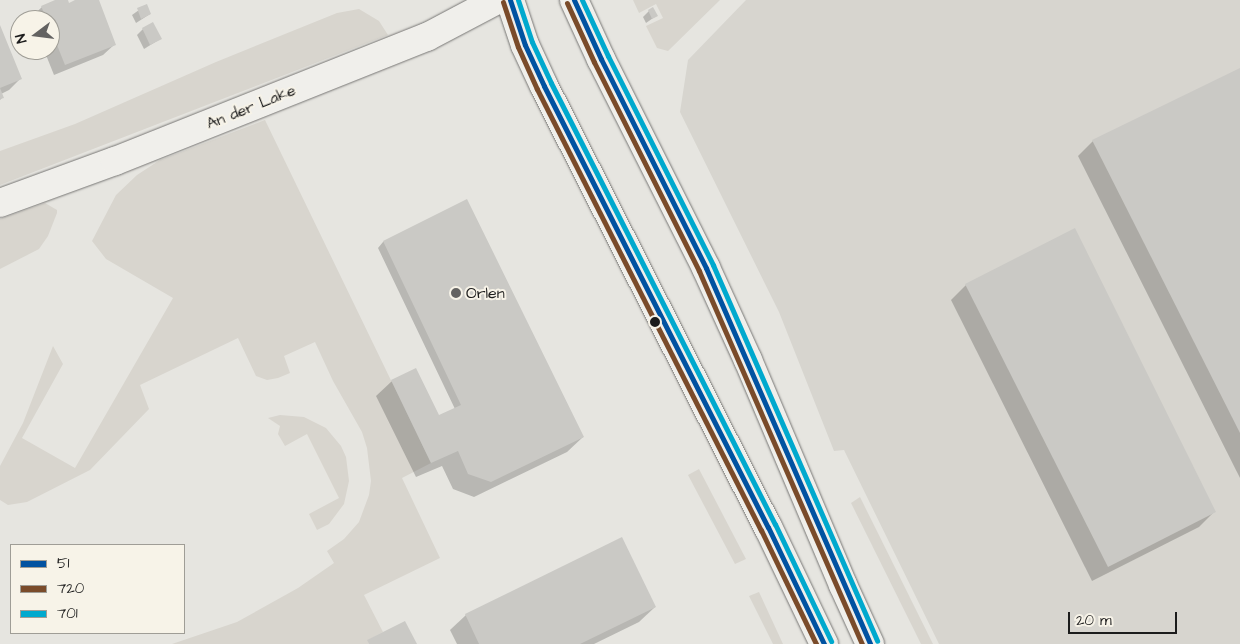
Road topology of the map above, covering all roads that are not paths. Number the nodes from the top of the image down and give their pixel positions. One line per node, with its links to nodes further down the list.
1 (497, 0): 4 (main road, An der Lake)
2 (510, 0): 5 (main road)
3 (574, 0): 6 (main road)
4 (0, 203)
5 (824, 644)
6 (870, 644)

